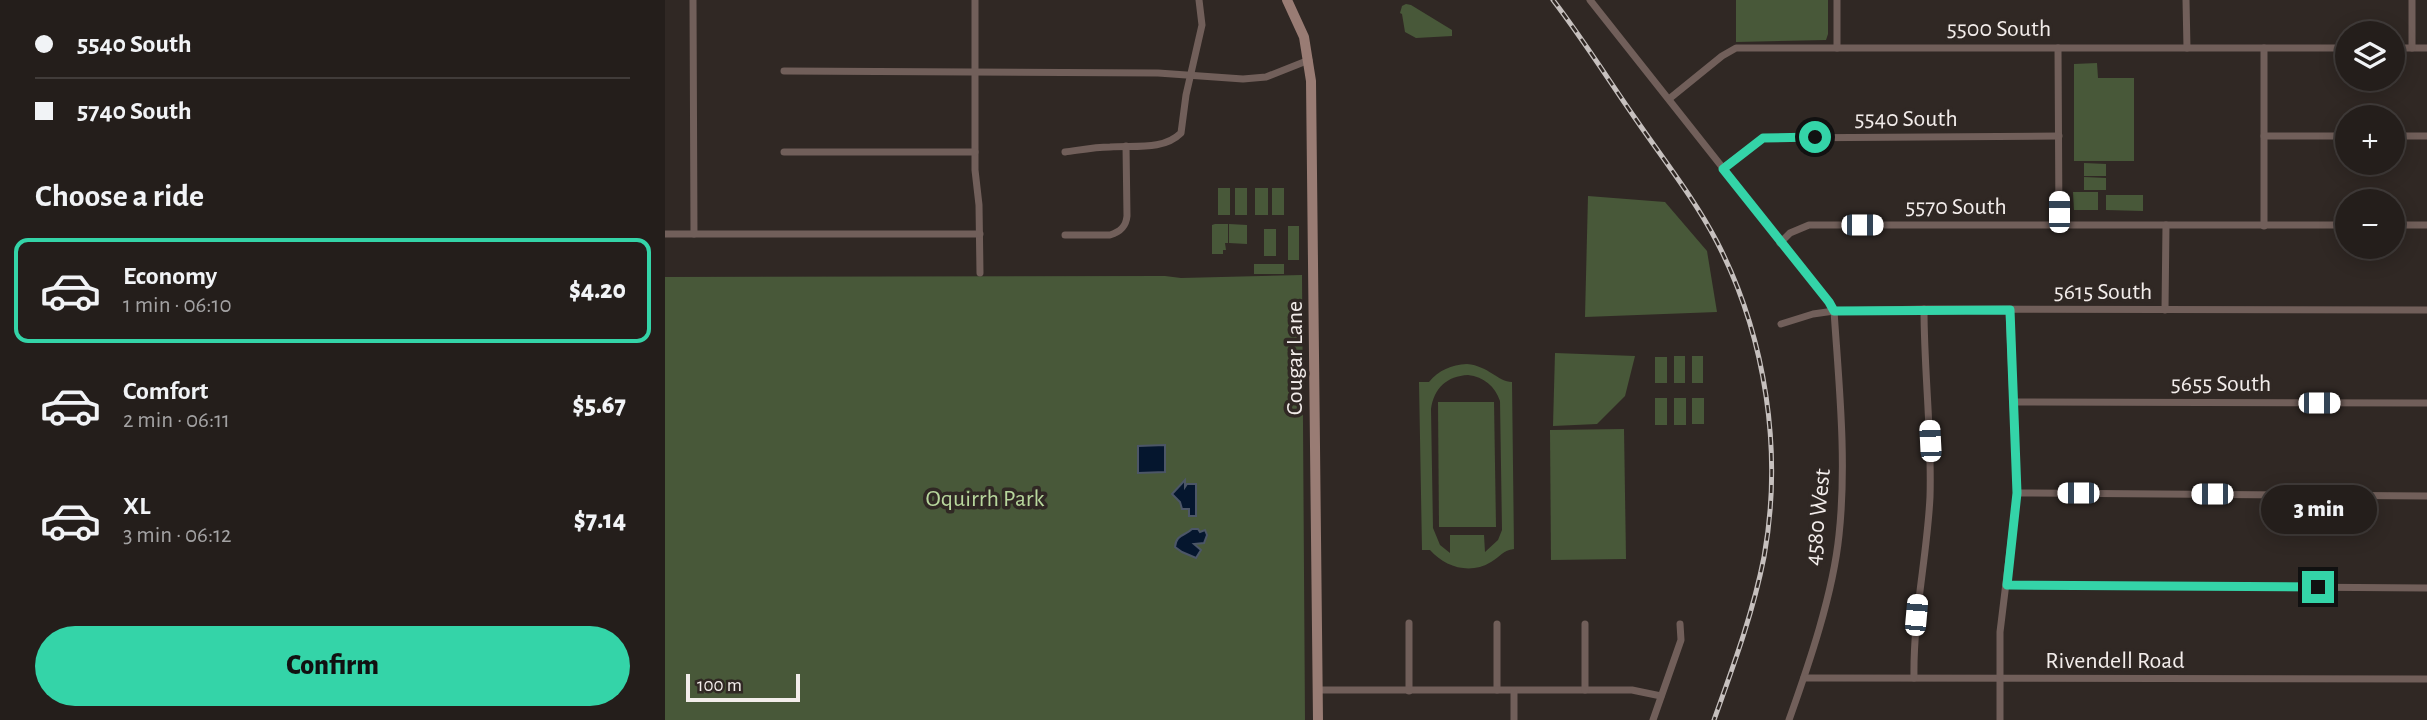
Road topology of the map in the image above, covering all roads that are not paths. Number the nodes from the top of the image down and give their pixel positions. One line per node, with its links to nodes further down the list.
1 (693, 0): 39 (street)
2 (975, 0): 19 (street)
3 (1199, 0): 20 (street)
4 (1287, 0): 17 (main road, Cougar Lane)
5 (1590, 0): 21 (street)
6 (1837, 0): 10 (street)
7 (2186, 0): 11 (street)
8 (2412, 0): 15 (street)
9 (2058, 47): 10 (street, 5500 South); 11 (street, 5500 South); 22 (street)
10 (1837, 48): 21 (street, 5500 South)
11 (2186, 48): 12 (street, 5500 South)
12 (2264, 48): 13 (street, 5500 South); 23 (street)
13 (2335, 48)
14 (2405, 48): 15 (street)
15 (2412, 48): 16 (street)
16 (2427, 48)
17 (1309, 60): 20 (street); 64 (main road, Cougar Lane)
18 (784, 71): 19 (street)
19 (975, 72): 20 (street); 29 (street)
20 (1191, 75): 27 (street)
21 (1669, 99): 31 (street)
22 (2059, 136): 31 (street, 5540 South); 32 (street)
23 (2264, 136): 24 (street); 37 (street)
24 (2335, 136)
25 (2405, 136): 26 (street)
26 (2427, 136)
27 (1126, 146): 30 (street); 41 (street)
28 (784, 152): 29 (street)
29 (975, 152): 40 (street)
30 (1065, 152)
31 (1723, 169): 42 (street)
32 (2059, 225): 33 (street, 5570 South); 42 (street, 5570 South)
33 (2166, 225): 37 (street, 5570 South); 46 (street)
34 (2335, 225): 37 (street, 5570 South)
35 (2405, 225): 36 (street)
36 (2427, 225)
37 (2264, 226)
38 (665, 234): 39 (street)
39 (694, 234): 40 (street)
40 (980, 234): 43 (street)
41 (1065, 235)
42 (1780, 243): 48 (street)
43 (980, 273)
44 (1924, 309): 45 (street, 5615 South); 48 (street, 5615 South); 61 (street)
45 (2010, 310): 46 (street, 5615 South); 50 (street)
46 (2165, 310): 47 (street, 5615 South)
47 (2427, 310)
48 (1834, 311): 49 (street, 5615 South); 60 (street, 4580 West)
49 (1781, 324)
50 (2014, 402): 51 (street, 5655 South); 52 (street)
51 (2427, 403)
52 (2017, 493): 53 (street); 54 (street)
53 (2427, 496)
54 (2007, 585): 55 (street); 62 (street)
55 (2427, 588)
56 (1409, 624): 67 (street)
57 (1497, 624): 65 (street)
58 (1585, 624): 66 (street)
59 (1679, 624): 69 (street)
60 (1804, 678): 61 (street, Rivendell Road); 73 (street, 4580 West)
61 (1914, 678): 62 (street, Rivendell Road)
62 (2000, 678): 63 (street, Rivendell Road); 74 (street)
63 (2427, 679)
64 (1318, 690): 67 (street); 70 (main road, Cougar Lane)
65 (1497, 690): 67 (street); 68 (street)
66 (1585, 690): 68 (street); 69 (street)
67 (1409, 691)
68 (1514, 691): 71 (street)
69 (1661, 696): 72 (street)
70 (1318, 720)
71 (1514, 720)
72 (1653, 720)
73 (1789, 720)
74 (2000, 720)

